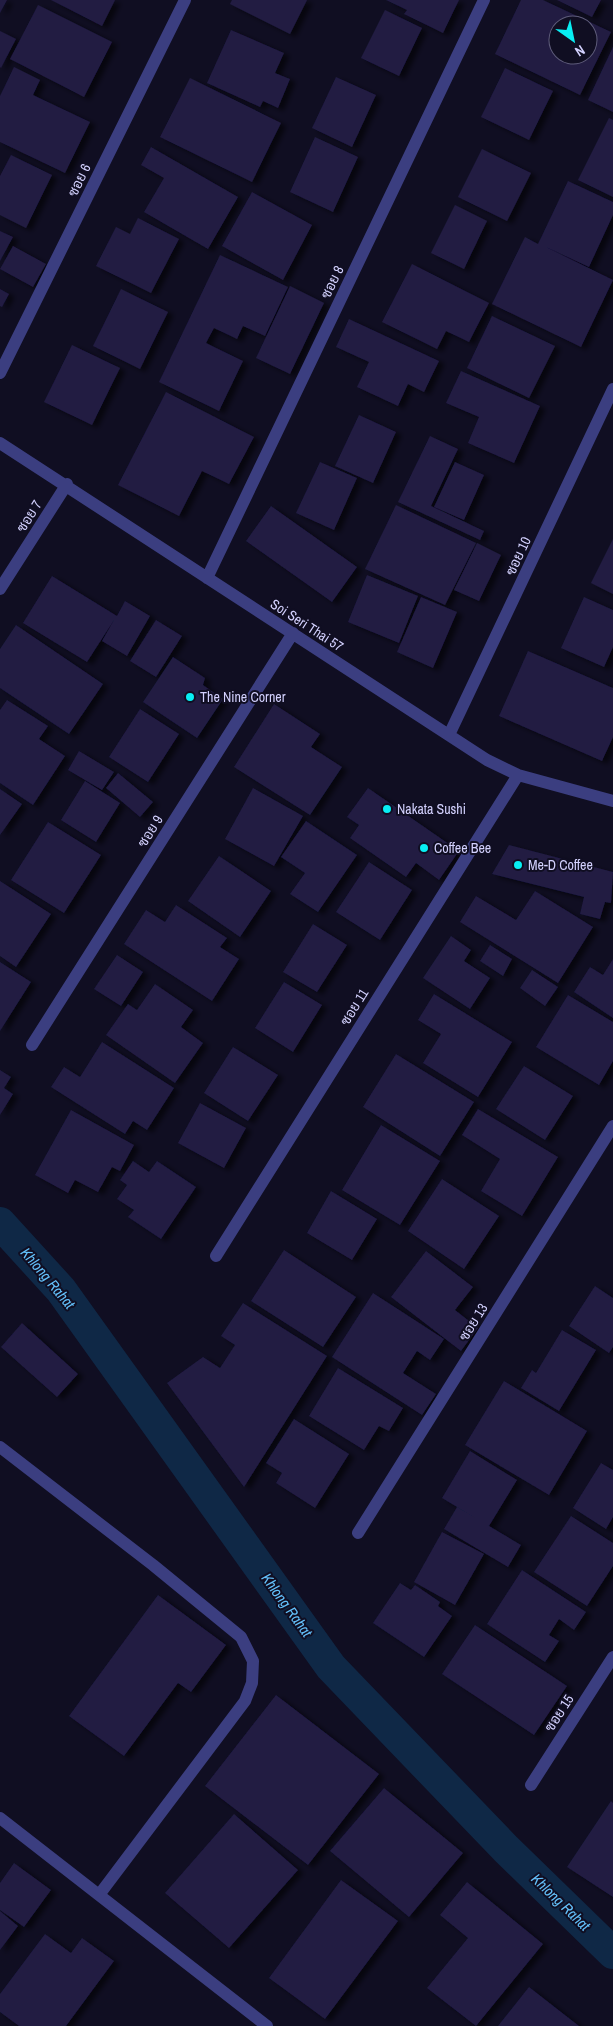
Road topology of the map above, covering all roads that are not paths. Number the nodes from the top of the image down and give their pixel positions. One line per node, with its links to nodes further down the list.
1 (185, 0): 3 (street, ซอย 6)
2 (484, 0): 7 (street, ซอย 8)
3 (0, 373)
4 (613, 389): 10 (street, ซอย 10)
5 (0, 443): 6 (street, Soi Seri Thai 57)
6 (67, 484): 7 (street, Soi Seri Thai 57); 8 (street, ซอย 7)
7 (207, 578): 9 (street, Soi Seri Thai 57)
8 (0, 589)
9 (293, 634): 10 (street, Soi Seri Thai 57); 13 (street, ซอย 9)
10 (449, 735): 11 (street, Soi Seri Thai 57)
11 (518, 775): 12 (street, Soi Seri Thai 57); 15 (street, ซอย 11)
12 (613, 801)
13 (32, 1046)
14 (613, 1126): 17 (street, ซอย 13)
15 (216, 1256)
16 (0, 1447): 21 (street)
17 (358, 1533)
18 (613, 1656): 19 (street, ซอย 15)
19 (531, 1785)
20 (0, 1818): 21 (street)
21 (98, 1895): 22 (street)
22 (266, 2026)

